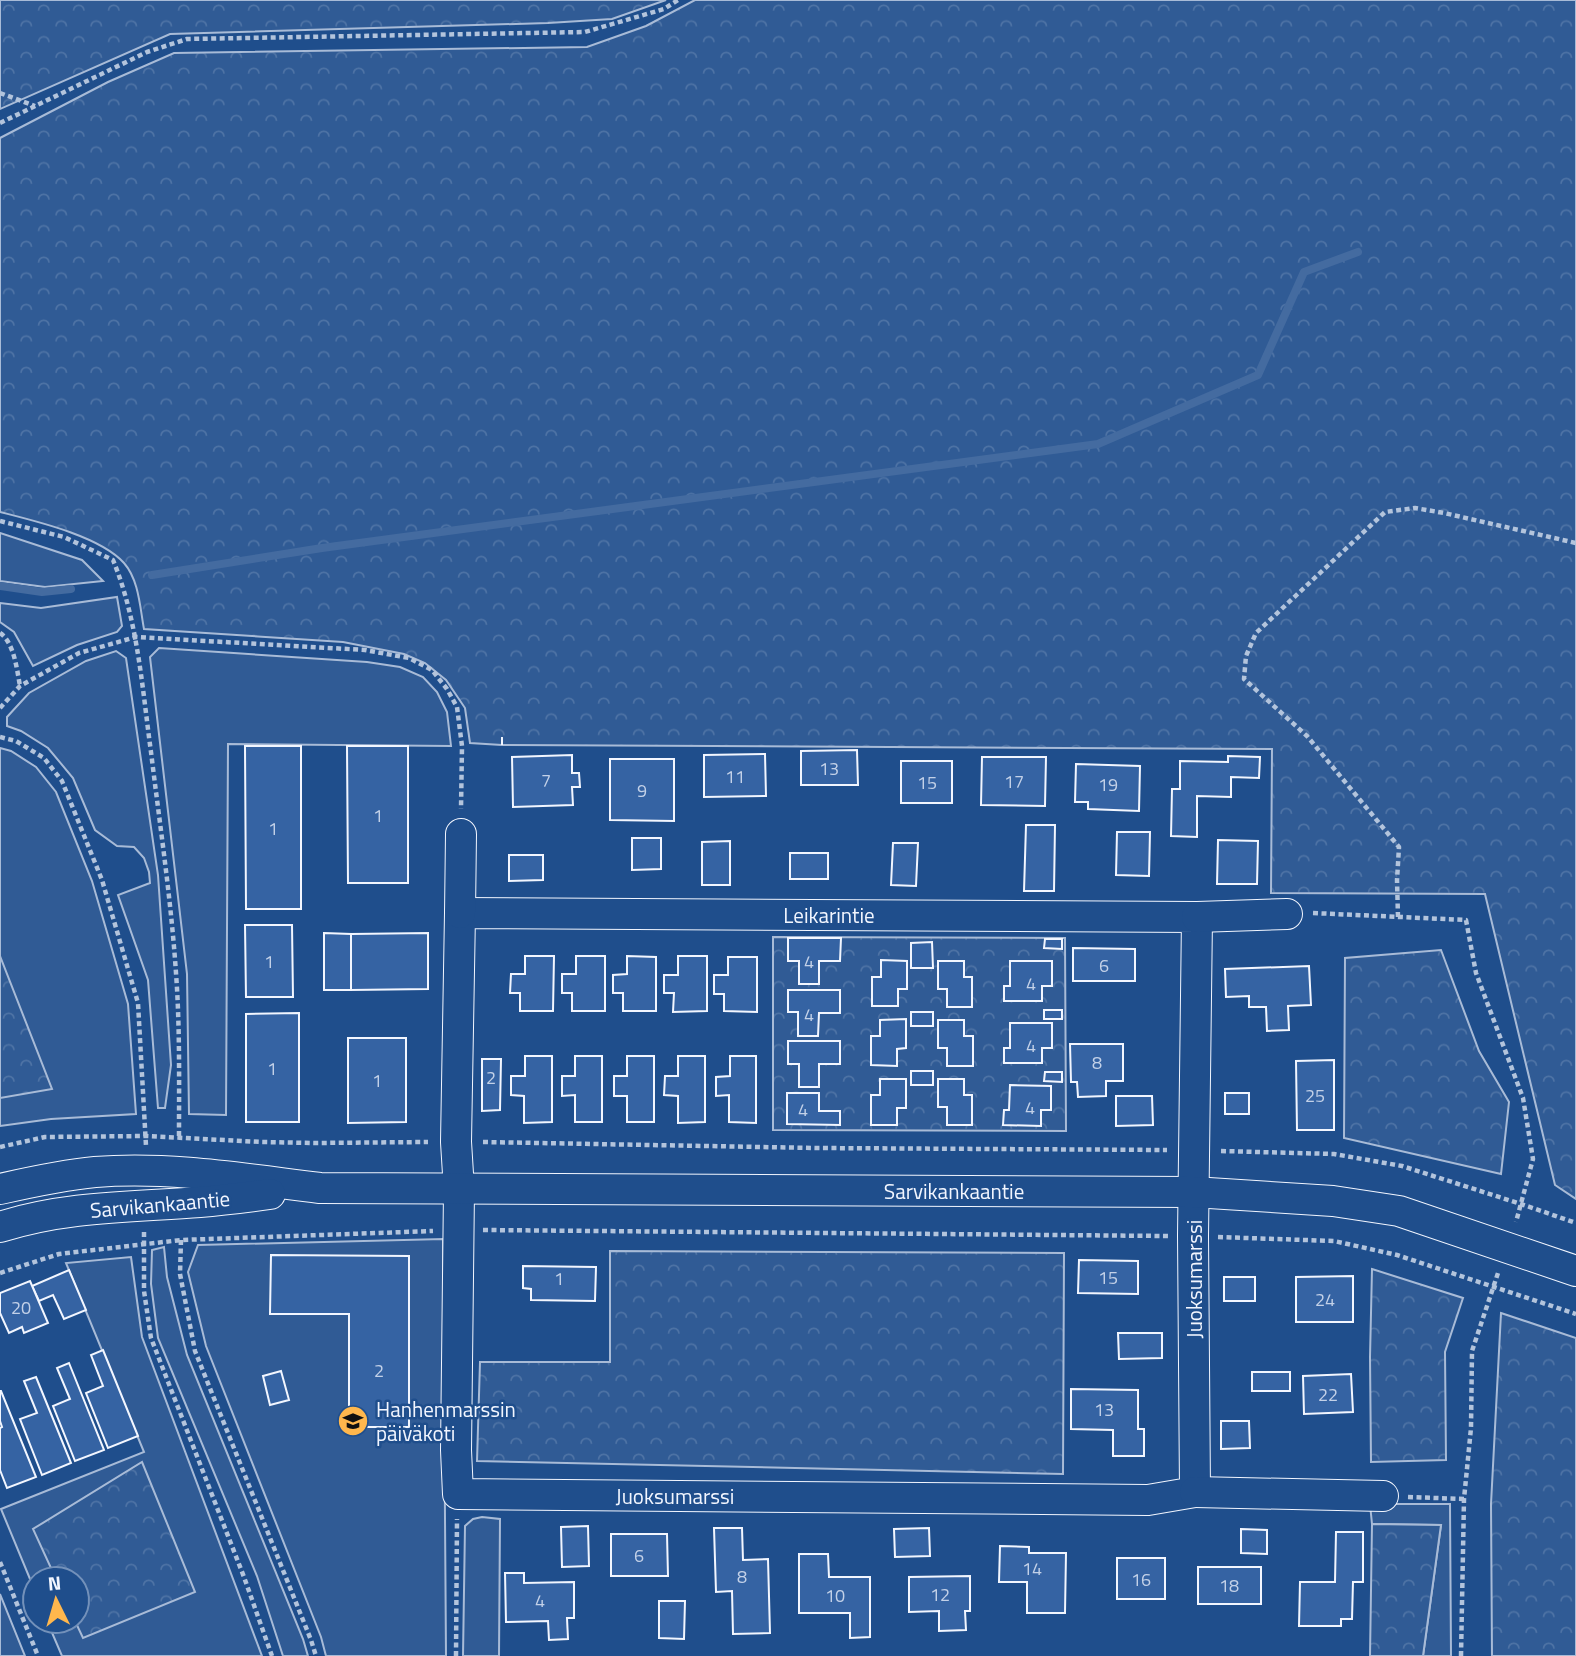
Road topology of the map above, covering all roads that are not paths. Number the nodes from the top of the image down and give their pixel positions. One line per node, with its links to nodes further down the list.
1 (461, 834): 2 (street)
2 (460, 913): 4 (street, Leikarintie); 7 (street)
3 (1287, 914): 4 (street, Leikarintie)
4 (1197, 917): 8 (street)
5 (320, 1188): 6 (street, Sarvikankaantie); 7 (street, Sarvikankaantie); 9 (street, Sarvikankaantie)
6 (0, 1189)
7 (459, 1190): 8 (street, Sarvikankaantie); 11 (street, Juoksumarssi)
8 (1193, 1192): 10 (street, Sarvikankaantie); 11 (street, Juoksumarssi)
9 (0, 1227)
10 (1576, 1271)
11 (1195, 1492): 12 (street, Juoksumarssi)
12 (1383, 1496)

